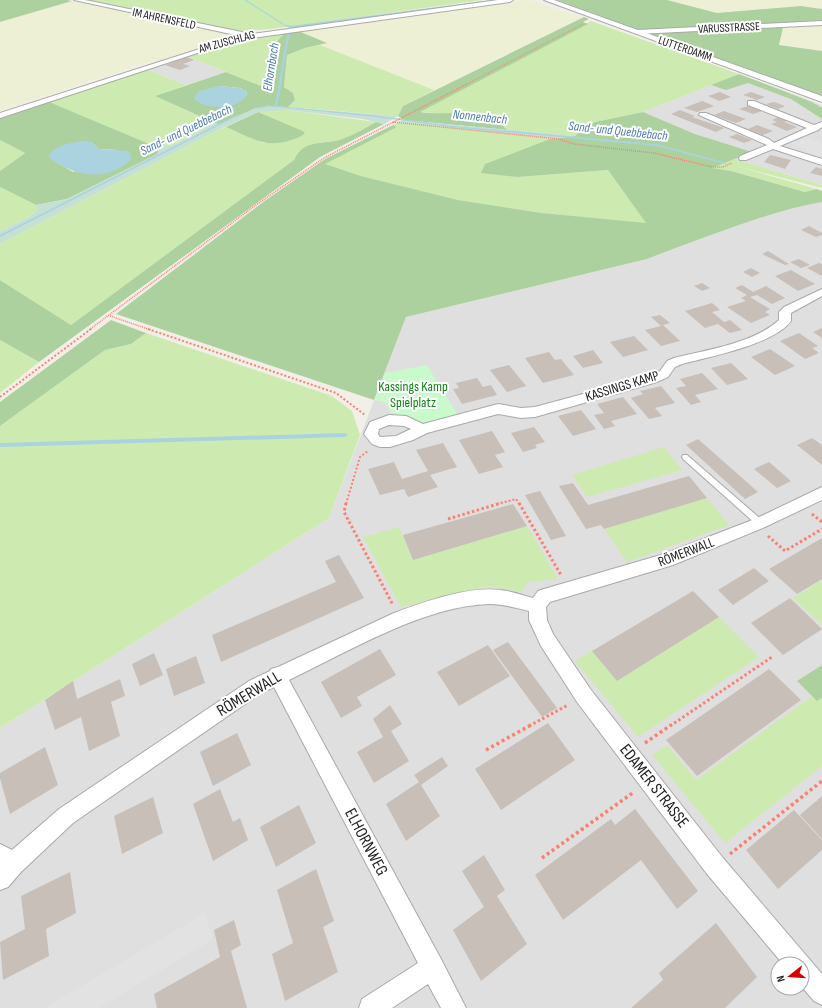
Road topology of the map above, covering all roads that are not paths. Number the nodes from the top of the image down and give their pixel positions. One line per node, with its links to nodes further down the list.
1 (76, 0): 6 (street, IM AHRENSFELD)
2 (510, 0): 6 (street, AM ZUSCHLAG)
3 (547, 0): 5 (street, LUTTERDAMM)
4 (822, 23): 5 (street, VARUSSTRASSE)
5 (637, 32): 7 (street, LUTTERDAMM)
6 (251, 35): 10 (street, AM ZUSCHLAG)
7 (822, 99)
8 (751, 103): 11 (street)
9 (703, 115): 12 (street)
10 (0, 116)
11 (818, 126): 12 (street)
12 (773, 146): 13 (street); 14 (street)
13 (743, 158)
14 (822, 162)
15 (822, 292): 16 (street, KASSINGS KAMP)
16 (422, 429): 16 (street, KASSINGS KAMP)
17 (685, 457): 19 (lane)
18 (822, 493): 19 (street, RÖMERWALL)
19 (757, 524): 20 (street, RÖMERWALL)
20 (541, 601): 21 (street, RÖMERWALL); 23 (street, EDAMER STRASSE)
21 (277, 675): 22 (street, RÖMERWALL); 24 (street, ELHORNWEG)
22 (4, 866)
23 (791, 956)
24 (433, 967): 27 (street); 28 (street, ELHORNWEG)
25 (810, 978): 26 (street)
26 (822, 992)
27 (371, 1008)
28 (454, 1008)

